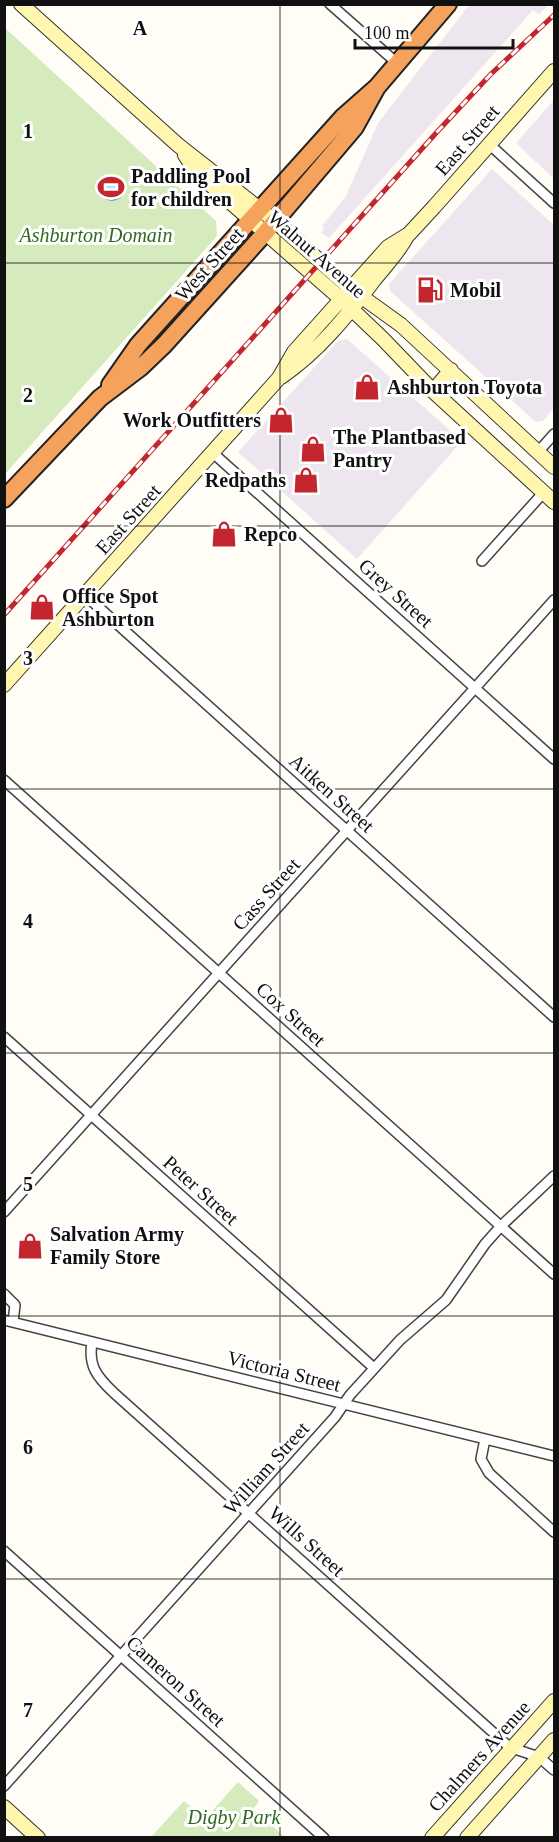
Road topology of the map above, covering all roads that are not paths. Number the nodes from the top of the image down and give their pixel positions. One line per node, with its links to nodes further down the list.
1 (21, 4): 9 (main road, Walnut Avenue)
2 (330, 4): 4 (street)
3 (448, 4): 4 (highway, West Street)
4 (398, 64): 6 (highway, West Street)
5 (555, 71): 7 (main road, East Street)
6 (377, 87): 9 (highway, West Street); 10 (highway, West Street)
7 (489, 144): 8 (street); 11 (main road, East Street)
8 (555, 203)
9 (254, 215): 10 (main road, Walnut Avenue); 14 (highway, West Street)
10 (270, 227): 11 (main road, Walnut Avenue); 14 (highway, West Street)
11 (351, 299): 12 (main road, Walnut Avenue); 13 (main road, Walnut Avenue); 17 (main road, East Street)
12 (451, 370): 13 (main road); 16 (main road, Walnut Avenue)
13 (433, 391): 19 (main road, Walnut Avenue)
14 (100, 398): 20 (highway, West Street)
15 (555, 434): 16 (street)
16 (538, 452): 18 (main road, Walnut Avenue)
17 (213, 453): 23 (main road, East Street); 26 (street, Grey Street)
18 (555, 467)
19 (544, 492): 21 (main road, Walnut Avenue); 22 (street)
20 (4, 499)
21 (555, 502)
22 (482, 561)
23 (85, 596): 25 (main road, East Street); 29 (street, Aitken Street)
24 (555, 600): 26 (street, Cass Street)
25 (4, 685)
26 (475, 688): 27 (street, Grey Street); 29 (street, Cass Street)
27 (555, 759)
28 (4, 780): 30 (street, Cox Street)
29 (347, 831): 30 (street, Cass Street); 31 (street, Aitken Street)
30 (219, 973): 33 (street, Cass Street); 36 (street, Cox Street)
31 (555, 1017)
32 (4, 1037): 33 (street, Peter Street)
33 (92, 1116): 35 (street, Cass Street); 41 (street, Peter Street)
34 (555, 1176): 36 (street, William Street)
35 (4, 1212)
36 (501, 1226): 37 (street, Cox Street); 41 (street, William Street)
37 (555, 1274)
38 (4, 1294): 39 (street)
39 (9, 1321): 40 (street, Victoria Street)
40 (92, 1342): 42 (street, Victoria Street); 45 (street, Wills Street)
41 (374, 1368): 42 (street, William Street)
42 (344, 1404): 43 (street, Victoria Street); 45 (street, William Street)
43 (485, 1439): 44 (street, Victoria Street); 46 (street)
44 (555, 1456)
45 (249, 1514): 48 (street, William Street); 51 (street, Wills Street)
46 (555, 1532)
47 (4, 1551): 48 (street, Cameron Street)
48 (121, 1656): 54 (street, William Street); 57 (street, Cameron Street)
49 (555, 1701): 51 (main road, Chalmers Avenue)
50 (555, 1740): 52 (main road)
51 (517, 1750): 52 (street); 58 (main road, Chalmers Avenue)
52 (540, 1757): 53 (street); 59 (main road)
53 (555, 1770)
54 (4, 1786)
55 (4, 1808): 56 (main road)
56 (38, 1838)
57 (324, 1838)
58 (432, 1838)
59 (467, 1838)

